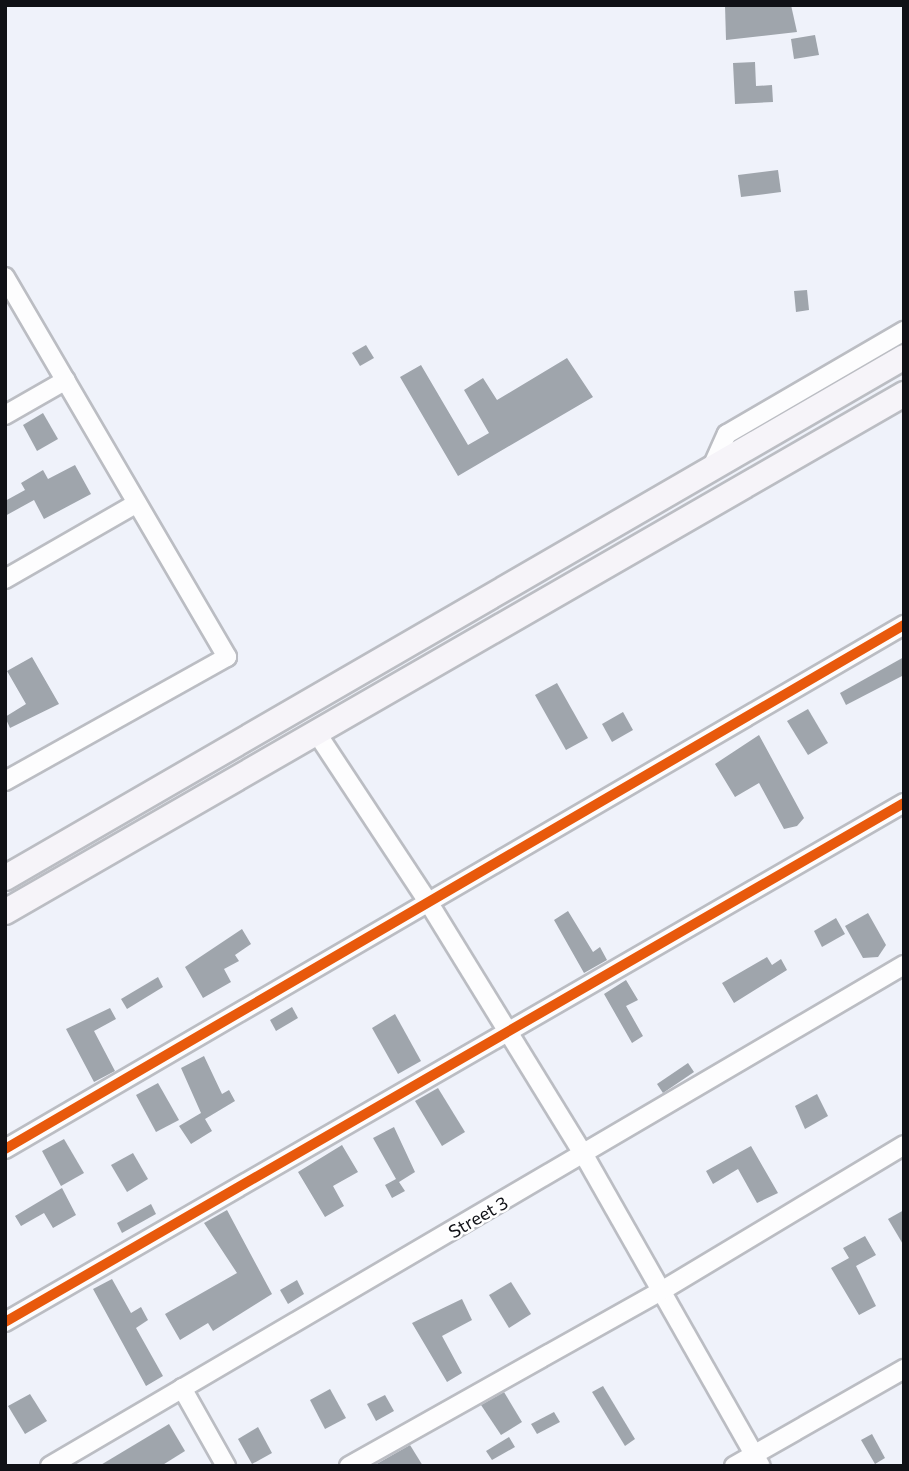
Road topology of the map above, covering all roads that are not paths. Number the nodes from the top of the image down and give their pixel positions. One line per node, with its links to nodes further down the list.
1 (5, 277): 4 (street)
2 (904, 331): 8 (street)
3 (904, 356): 7 (main road)
4 (66, 380): 6 (street); 10 (street)
5 (904, 394): 9 (main road)
6 (5, 415)
7 (750, 445): 8 (main road); 9 (main road)
8 (712, 467): 16 (main road)
9 (766, 474): 13 (main road)
10 (138, 503): 11 (street); 14 (street)
11 (5, 579)
12 (904, 625): 17 (street)
13 (316, 732): 17 (street); 18 (main road)
14 (5, 780)
15 (904, 803): 20 (street)
16 (5, 878)
17 (430, 905): 20 (street); 22 (street)
18 (5, 912)
19 (904, 965): 23 (street, Street 3)
20 (508, 1033): 23 (street); 25 (street)
21 (904, 1145): 24 (street)
22 (5, 1149)
23 (584, 1155): 24 (street); 27 (street, Street 3)
24 (663, 1290): 28 (street); 31 (street)
25 (5, 1322)
26 (904, 1369): 28 (street)
27 (182, 1388): 29 (street, Street 3); 30 (street)
28 (758, 1460): 32 (street)
29 (50, 1466)
30 (226, 1466)
31 (349, 1466)
32 (734, 1466)

